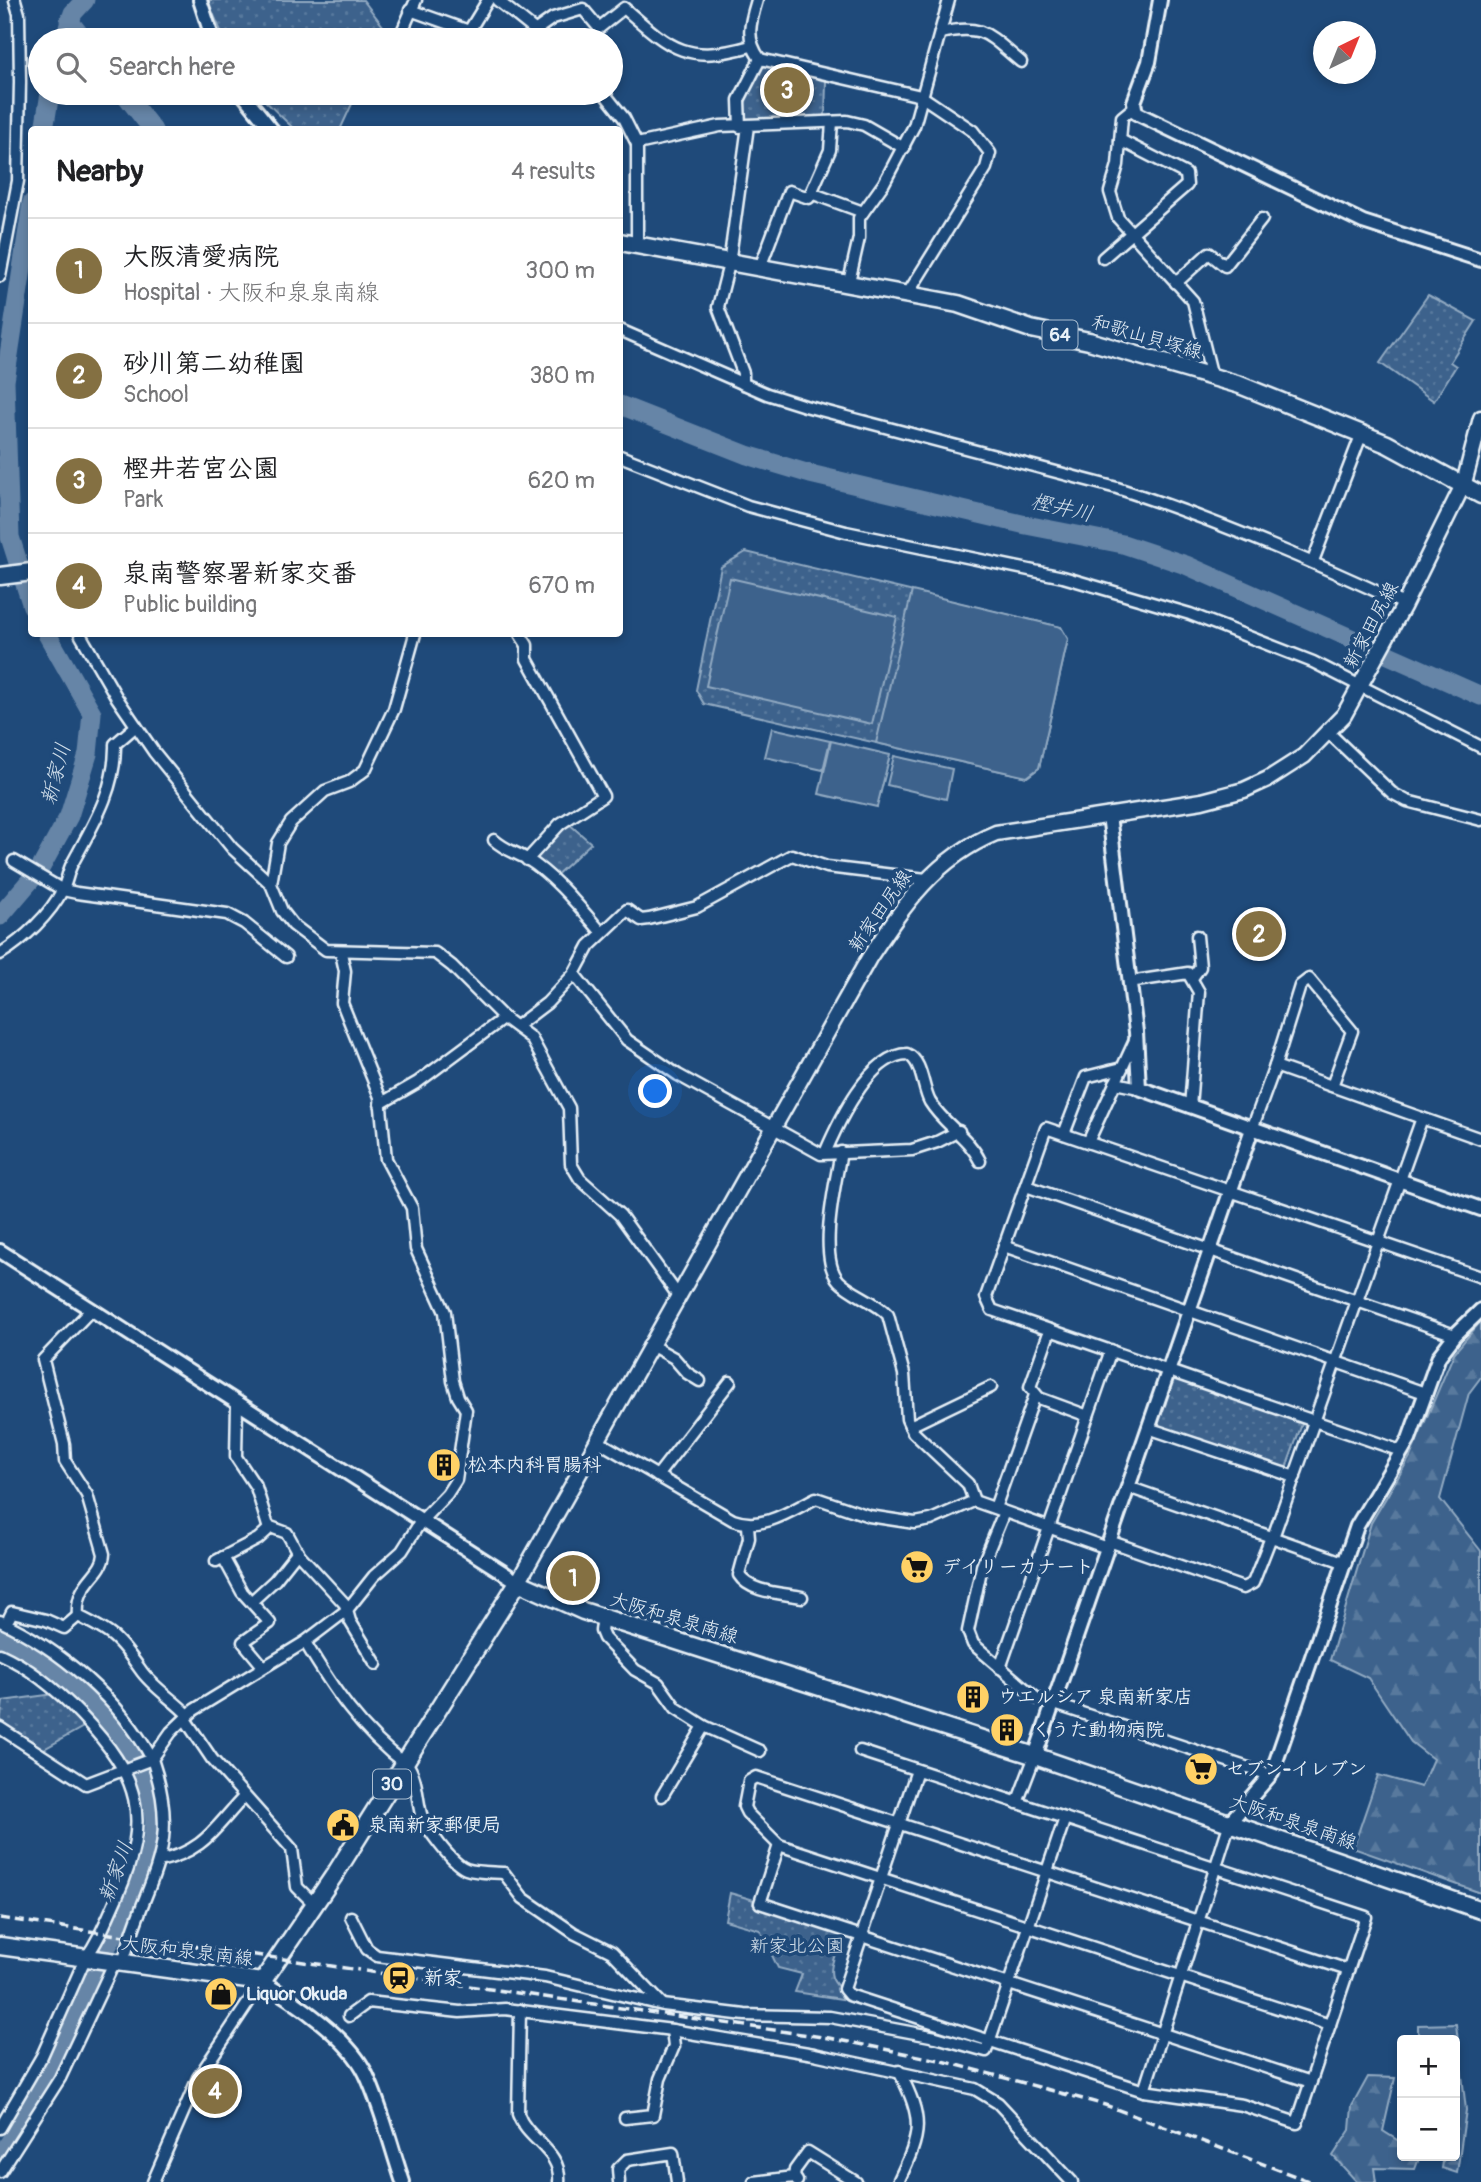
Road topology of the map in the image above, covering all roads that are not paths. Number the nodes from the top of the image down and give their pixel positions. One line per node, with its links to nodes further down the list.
1 (15, 0): 42 (street)
2 (200, 0): 10 (street)
3 (416, 0): 9 (street)
4 (488, 0): 13 (street)
5 (497, 0): 14 (street)
6 (757, 0): 19 (street)
7 (949, 0): 18 (street)
8 (1160, 0): 25 (street)
9 (410, 10): 11 (street); 12 (street)
10 (209, 28)
11 (403, 28)
12 (461, 28)
13 (472, 28)
14 (533, 28)
15 (539, 28): 16 (street)
16 (599, 28)
17 (599, 28): 19 (street)
18 (940, 33): 21 (street); 22 (street)
19 (751, 46): 20 (street)
20 (761, 59): 22 (street); 28 (street)
21 (1021, 62)
22 (921, 96): 31 (street); 45 (street)
23 (252, 105): 27 (street)
24 (614, 105): 30 (street)
25 (1133, 108): 29 (street); 39 (street)
26 (832, 122): 28 (street); 31 (street); 32 (street)
27 (269, 126)
28 (744, 126): 30 (street); 40 (street)
29 (1120, 140): 35 (street); 35 (street)
30 (637, 144): 37 (street)
31 (904, 148): 33 (street)
32 (811, 193): 33 (street); 41 (street)
33 (863, 212): 43 (street)
34 (1262, 219): 44 (street)
35 (1130, 234): 38 (street); 44 (street)
36 (623, 244): 37 (main road, 和歌山貝塚線 / 64)
37 (637, 246): 40 (main road, 和歌山貝塚線 / 64)
38 (1103, 258)
39 (1481, 260)
40 (730, 264): 41 (main road, 和歌山貝塚線 / 64); 48 (street)
41 (759, 270): 43 (main road, 和歌山貝塚線 / 64)
42 (0, 276)
43 (849, 282): 45 (main road, 和歌山貝塚線 / 64)
44 (1176, 284): 47 (street)
45 (907, 295): 47 (main road, 和歌山貝塚線 / 64)
46 (623, 331): 48 (street)
47 (1212, 377): 50 (main road, 和歌山貝塚線 / 64)
48 (743, 384): 54 (street)
49 (1481, 418): 52 (main road, 新家田尻線)
50 (1362, 433): 52 (main road, 和歌山貝塚線 / 64); 54 (street)
51 (623, 457): 61 (street)
52 (1464, 483): 53 (main road, 和歌山貝塚線 / 64); 57 (main road, 新家田尻線)
53 (1481, 495)
54 (1312, 561): 57 (street)
55 (28, 573): 56 (main road)
56 (1, 576)
57 (1404, 605): 61 (main road, 新家田尻線)
58 (82, 637): 62 (street)
59 (414, 637): 71 (street)
60 (522, 637): 68 (street)
61 (1360, 687): 63 (main road, 新家田尻線); 64 (street)
62 (136, 726): 71 (street); 72 (street)
63 (1328, 732): 65 (main road, 新家田尻線); 66 (street)
64 (1481, 747)
65 (1109, 815): 70 (main road, 新家田尻線); 80 (street)
66 (1481, 820)
67 (494, 841): 68 (street)
68 (527, 860): 73 (street)
69 (14, 861): 72 (street)
70 (926, 878): 73 (street); 92 (main road, 新家田尻線)
71 (271, 884): 75 (street)
72 (63, 890): 76 (street); 77 (street)
73 (602, 933): 78 (street)
74 (1197, 936): 79 (street)
75 (341, 953): 81 (street); 89 (street)
76 (0, 954)
77 (286, 957)
78 (574, 974): 82 (street); 92 (street)
79 (1192, 978): 80 (street); 90 (street)
80 (1129, 982): 83 (street)
81 (504, 1017): 82 (street); 89 (street)
82 (518, 1025): 110 (street)
83 (1136, 1038): 85 (street); 88 (street)
84 (1275, 1066): 87 (street); 87 (street); 93 (street)
85 (1122, 1068): 86 (street); 95 (street)
86 (1115, 1083): 88 (street); 97 (street)
87 (1332, 1086): 91 (street)
88 (1139, 1088): 90 (street)
89 (380, 1104): 138 (street)
90 (1190, 1108): 93 (street)
91 (1422, 1118): 96 (street); 101 (street)
92 (772, 1129): 99 (street); 110 (main road, 新家田尻線)
93 (1252, 1129): 101 (street); 103 (street)
94 (959, 1131): 98 (street); 99 (street); 100 (street)
95 (1064, 1133): 97 (street); 102 (street)
96 (1481, 1139)
97 (1089, 1140): 103 (street)
98 (841, 1152): 99 (street); 129 (street)
99 (825, 1153)
100 (979, 1161)
101 (1398, 1180): 104 (street); 105 (street)
102 (1026, 1186): 106 (street); 107 (street)
103 (1231, 1191): 105 (street); 107 (street)
104 (1481, 1209)
105 (1378, 1242): 109 (street); 111 (street)
106 (1004, 1246): 113 (street); 115 (street)
107 (1211, 1250): 111 (street); 113 (street)
108 (0, 1251): 112 (street)
109 (1481, 1277)
110 (677, 1294): 117 (main road, 新家田尻線)
111 (1356, 1302): 116 (street); 119 (street)
112 (92, 1309): 126 (street); 150 (street)
113 (1189, 1310): 119 (street); 120 (street)
114 (1481, 1310): 116 (street)
115 (1050, 1330): 118 (street); 125 (street)
116 (1455, 1335): 124 (street)
117 (649, 1344): 121 (street); 131 (main road, 新家田尻線)
118 (1111, 1350): 120 (street); 127 (street)
119 (1336, 1361): 124 (street); 128 (street)
120 (1168, 1369): 128 (street); 130 (street)
121 (700, 1381)
122 (730, 1382): 133 (street)
123 (991, 1387): 129 (street)
124 (1425, 1393): 132 (street)
125 (1035, 1395): 127 (street); 137 (street)
126 (237, 1404): 138 (street); 141 (street)
127 (1088, 1416): 140 (street)
128 (1315, 1420): 132 (street); 134 (street)
129 (910, 1426): 136 (street)
130 (1148, 1428): 134 (street); 135 (street)
131 (596, 1440): 133 (street); 146 (main road, 新家田尻線)
132 (1401, 1451): 145 (street)
133 (657, 1476): 139 (street)
134 (1295, 1477): 142 (street)
135 (1128, 1487): 142 (street); 143 (street)
136 (974, 1501): 137 (street); 139 (street)
137 (1000, 1510): 140 (street); 157 (street)
138 (421, 1521): 146 (street); 149 (street)
139 (748, 1526): 147 (street)
140 (1049, 1527): 143 (street); 157 (street)
141 (270, 1528): 144 (street); 148 (street)
142 (1272, 1537): 143 (street); 145 (street)
143 (1108, 1544): 158 (street)
144 (298, 1550): 148 (street); 149 (street)
145 (1346, 1563): 169 (street)
146 (518, 1582): 151 (main road, 大阪和泉泉南線); 166 (main road, 大阪和泉泉南線 / 30)
147 (802, 1597)
148 (252, 1601): 156 (street)
149 (347, 1610): 153 (street); 155 (street)
150 (78, 1616): 152 (street); 159 (street)
151 (603, 1618): 160 (street); 164 (main road, 大阪和泉泉南線)
152 (5, 1620): 165 (street)
153 (305, 1642): 156 (street); 166 (street)
154 (0, 1654): 167 (street)
155 (376, 1664)
156 (263, 1666): 159 (street)
157 (1000, 1668): 158 (street)
158 (1053, 1703): 164 (street); 169 (street)
159 (186, 1717): 165 (street); 171 (street)
160 (704, 1726): 162 (street); 170 (street)
161 (0, 1728): 167 (street)
162 (760, 1751)
163 (860, 1751): 168 (street)
164 (1035, 1756): 172 (street); 174 (main road, 大阪和泉泉南線)
165 (151, 1759): 167 (street); 177 (street)
166 (405, 1763): 181 (main road, 大阪和泉泉南線 / 30); 194 (street)
167 (126, 1768): 188 (street)
168 (917, 1770): 172 (street); 175 (street)
169 (1270, 1775): 174 (street)
170 (662, 1796)
171 (244, 1797): 177 (street); 181 (street)
172 (1017, 1802): 173 (street)
173 (1065, 1818): 178 (street); 179 (street)
174 (1230, 1822): 178 (street); 182 (main road, 大阪和泉泉南線)
175 (899, 1824): 176 (street); 179 (street); 180 (street)
176 (779, 1845): 180 (street); 186 (street)
177 (159, 1861): 189 (street)
178 (1215, 1867): 184 (street); 190 (street)
179 (1047, 1872): 184 (street); 185 (street)
180 (881, 1879): 185 (street); 186 (street)
181 (314, 1904): 192 (main road, 大阪和泉泉南線 / 30)
182 (1481, 1910)
183 (351, 1916): 194 (street)
184 (1198, 1922): 190 (street); 191 (street)
185 (1029, 1928): 191 (street); 193 (street)
186 (862, 1935): 193 (street); 200 (street)
187 (0, 1947): 188 (main road, 大阪和泉泉南線)
188 (88, 1959): 189 (main road, 大阪和泉泉南線); 205 (street)
189 (115, 1963): 192 (main road, 大阪和泉泉南線); 206 (street)
190 (1348, 1970): 197 (street)
191 (1181, 1977): 197 (street); 199 (street)
192 (262, 1982): 208 (street); 209 (street)
193 (1010, 1984): 199 (street); 200 (street)
194 (663, 2005): 200 (street)
195 (520, 2010): 196 (street); 198 (street); 210 (street)
196 (349, 2016)
197 (1330, 2025): 202 (street)
198 (672, 2030): 201 (street); 204 (street)
199 (1162, 2034): 202 (street); 203 (street)
200 (991, 2041): 203 (street)
201 (899, 2071): 215 (street); 216 (street)
202 (1311, 2082): 203 (street)
203 (1144, 2091)
204 (625, 2118)
205 (0, 2129)
206 (0, 2172)
207 (796, 2180): 213 (street); 214 (street)
208 (153, 2182)
209 (403, 2182)
210 (559, 2182)
211 (619, 2182): 212 (street)
212 (677, 2182)
213 (754, 2182)
214 (856, 2182)
215 (898, 2182)
216 (1072, 2182)

